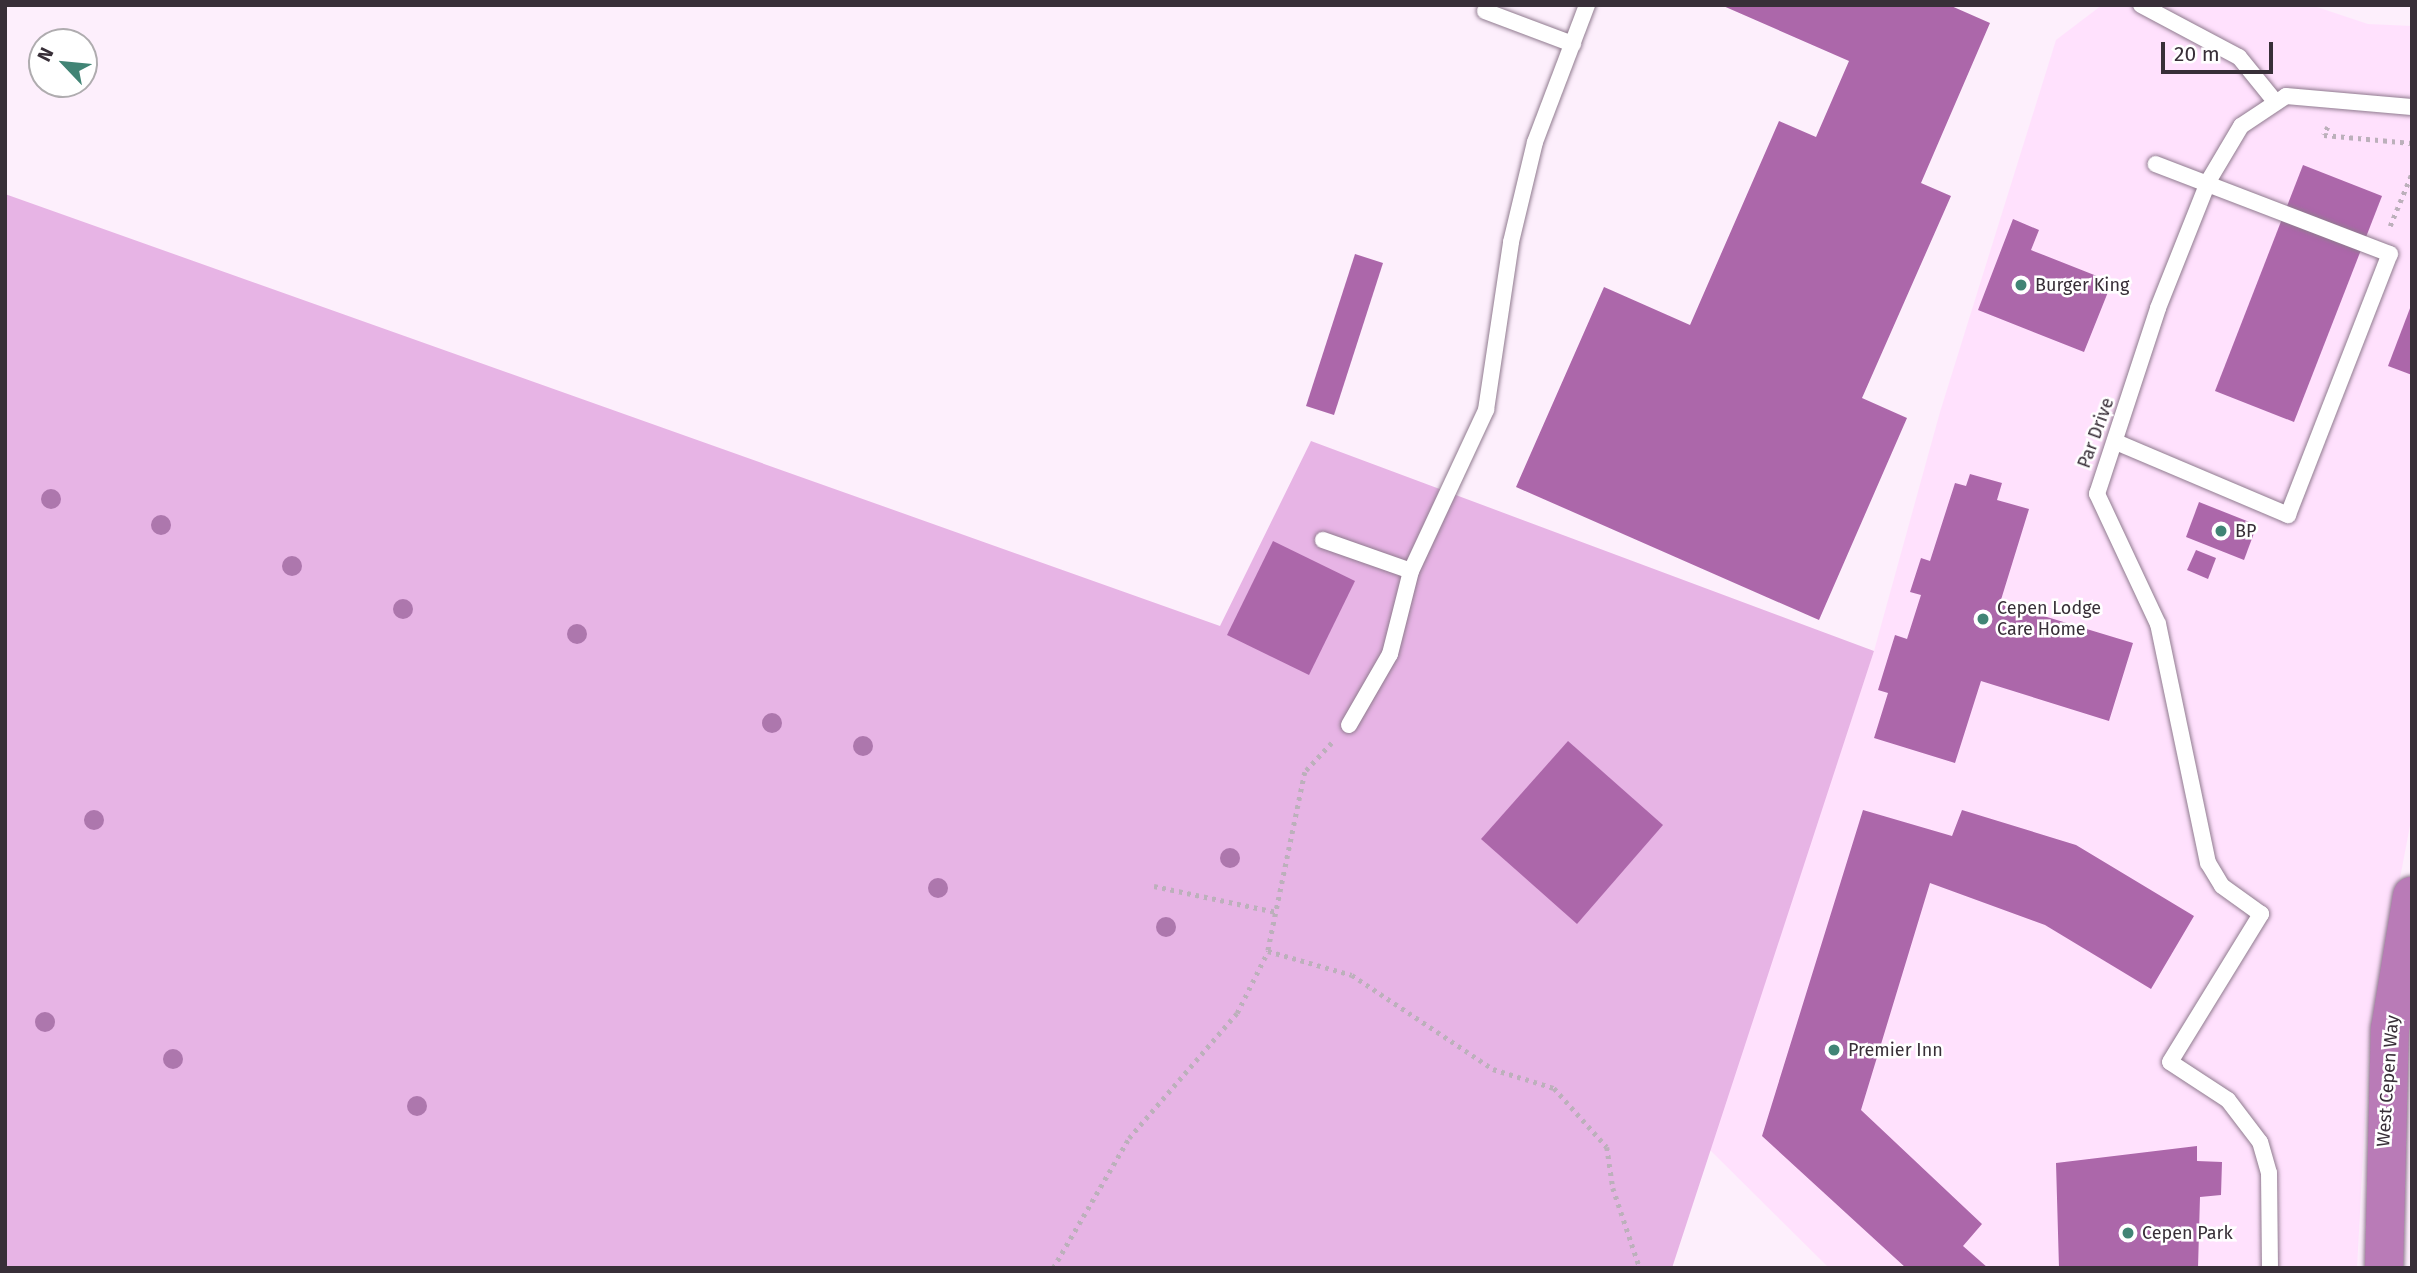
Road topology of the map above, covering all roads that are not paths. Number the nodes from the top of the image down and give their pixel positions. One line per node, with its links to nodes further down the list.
1 (1587, 5): 4 (lane)
2 (2141, 5): 5 (lane)
3 (1485, 11): 4 (lane)
4 (1573, 44): 11 (lane)
5 (2274, 100): 6 (lane); 8 (lane, Par Drive)
6 (2412, 107)
7 (2156, 164): 8 (lane)
8 (2209, 180): 9 (lane, Par Drive); 9 (lane)
9 (2116, 442): 14 (lane, Par Drive)
10 (1324, 540): 11 (lane)
11 (1411, 571): 12 (lane)
12 (1349, 725)
13 (2412, 896): 15 (highway, West Cepen Way)
14 (2270, 1268)
15 (2384, 1268)

